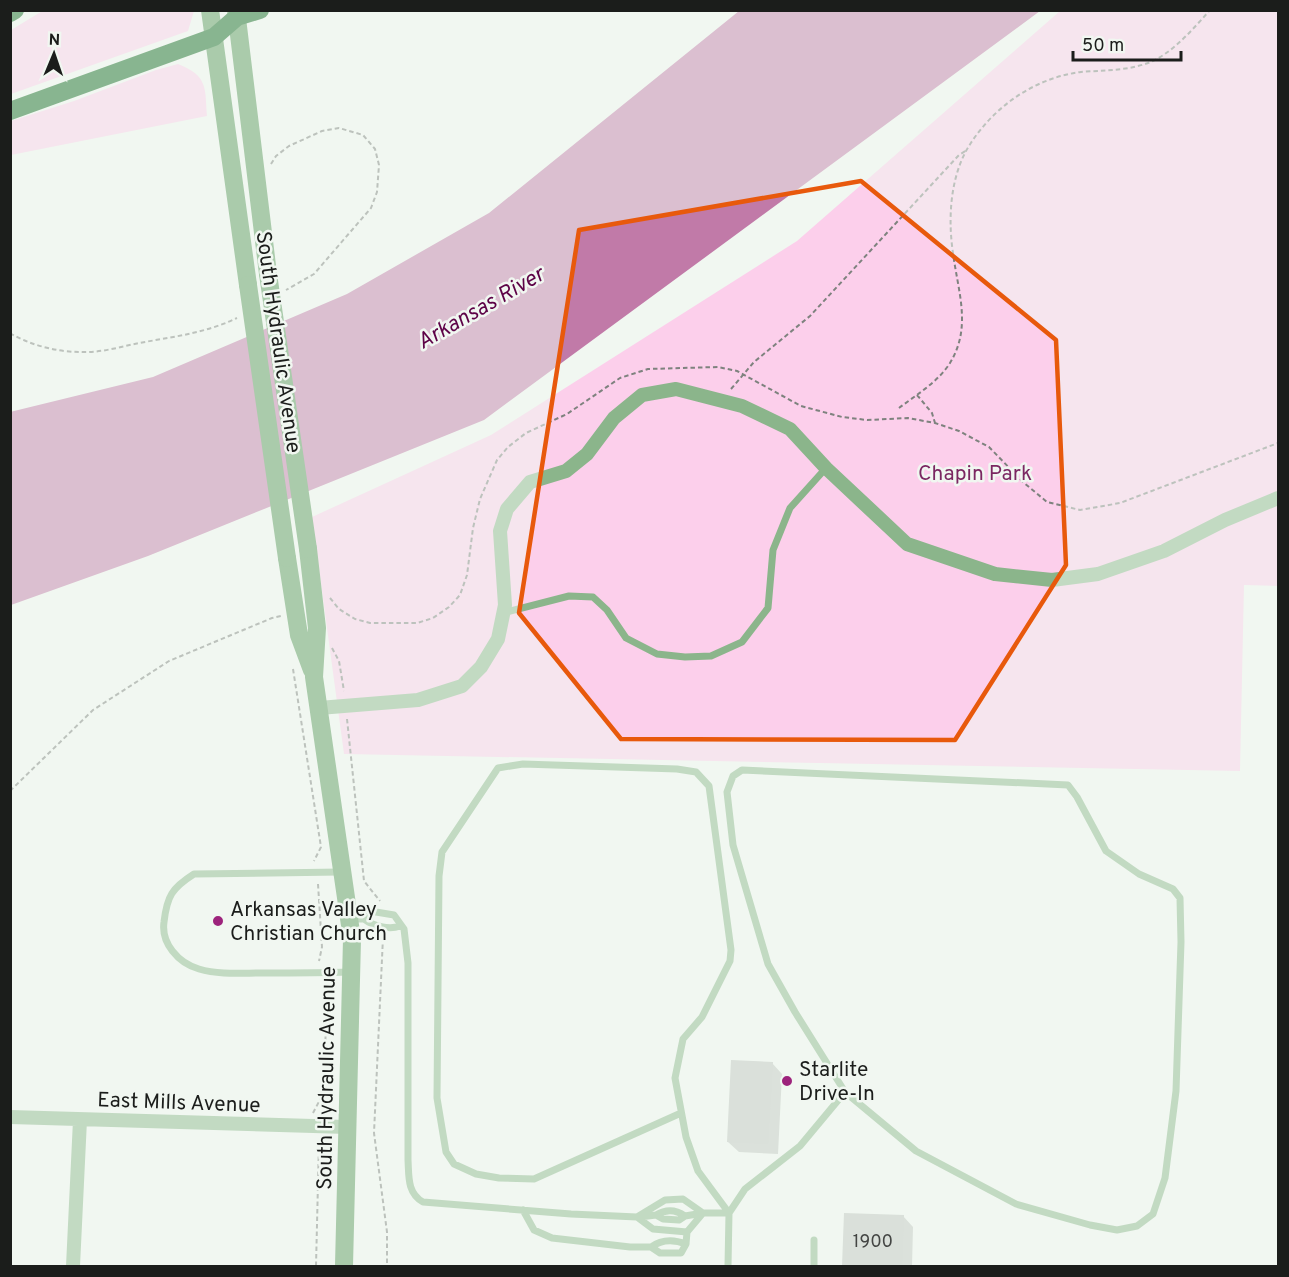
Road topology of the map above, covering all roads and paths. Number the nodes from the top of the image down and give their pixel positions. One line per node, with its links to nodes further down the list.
1 (15, 10): 5 (highway)
2 (210, 10): 7 (street, South Hydraulic Avenue)
3 (260, 10): 6 (highway)
4 (1210, 10): 9 (path)
5 (10, 13)
6 (232, 13): 7 (highway); 22 (street, South Hydraulic Avenue, bridge)
7 (214, 37): 8 (highway); 20 (street, South Hydraulic Avenue, bridge)
8 (10, 111)
9 (967, 150): 10 (path); 11 (path)
10 (742, 374): 12 (path); 14 (path); 18 (path)
11 (917, 395): 13 (path); 14 (path)
12 (722, 400): 16 (street); 19 (street)
13 (899, 408)
14 (935, 423): 15 (path)
15 (1278, 443)
16 (826, 468): 17 (street); 19 (lane)
17 (1278, 498)
18 (327, 591)
19 (503, 613): 23 (street)
20 (295, 614): 22 (street, South Hydraulic Avenue); 25 (path)
21 (292, 662): 27 (path)
22 (314, 677): 23 (street, South Hydraulic Avenue)
23 (319, 708): 26 (street, South Hydraulic Avenue)
24 (347, 713): 28 (path)
25 (10, 791)
26 (342, 872): 27 (lane); 29 (street, South Hydraulic Avenue)
27 (316, 873): 32 (path); 32 (lane)
28 (382, 912): 29 (lane); 31 (lane)
29 (356, 919): 30 (lane); 33 (street, South Hydraulic Avenue)
30 (382, 926): 31 (lane); 52 (path)
31 (400, 926): 41 (lane)
32 (323, 972): 33 (lane); 37 (path)
33 (351, 972): 39 (street, South Hydraulic Avenue)
34 (845, 1092): 34 (lane); 42 (lane)
35 (681, 1113): 35 (lane); 42 (lane)
36 (10, 1117): 38 (street, East Mills Avenue)
37 (314, 1119)
38 (80, 1120): 39 (street, East Mills Avenue); 49 (street)
39 (347, 1127): 51 (street, South Hydraulic Avenue)
40 (319, 1141): 50 (path)
41 (523, 1210): 44 (lane); 48 (lane)
42 (729, 1213): 43 (lane); 53 (lane)
43 (703, 1214): 44 (lane); 44 (lane); 45 (lane)
44 (638, 1217): 45 (lane)
45 (687, 1232): 47 (lane)
46 (814, 1240): 54 (lane)
47 (686, 1244): 48 (lane); 48 (lane)
48 (651, 1247)
49 (74, 1266)
50 (316, 1266)
51 (344, 1266)
52 (387, 1266)
53 (728, 1266)
54 (814, 1266)

